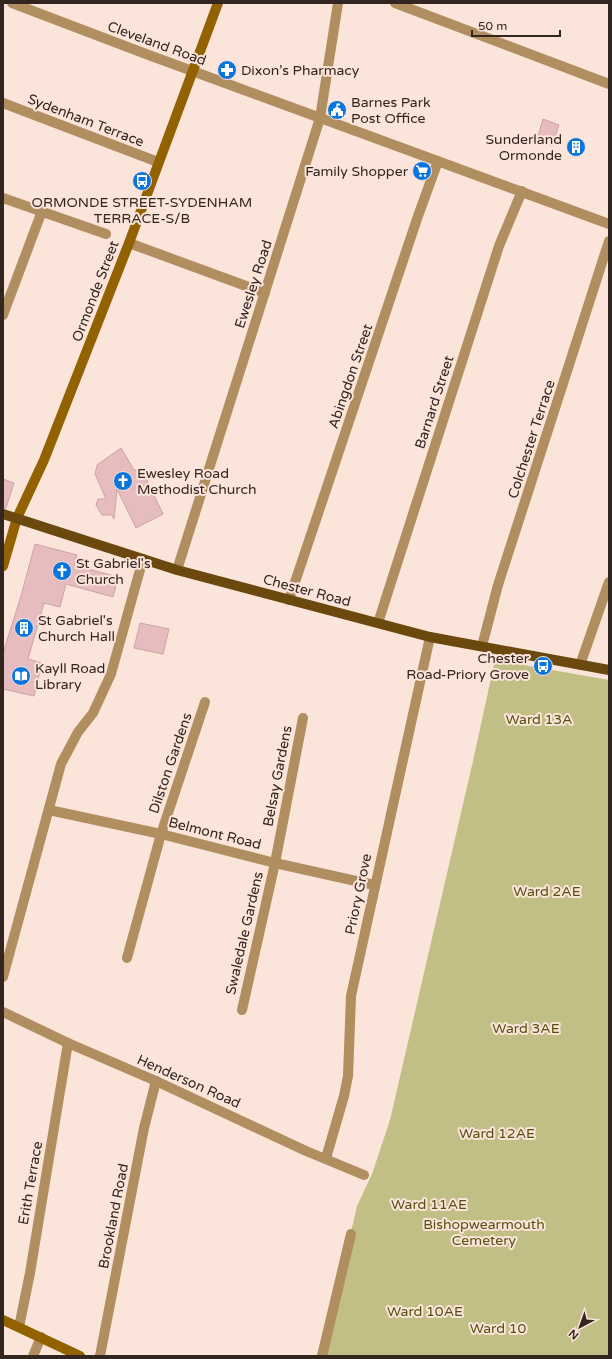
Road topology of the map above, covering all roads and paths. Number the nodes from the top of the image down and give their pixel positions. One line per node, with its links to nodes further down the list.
1 (12, 3): 5 (street, Cleveland Road)
2 (218, 3): 5 (street, Ormonde Street)
3 (338, 3): 8 (street, Ewesley Road)
4 (395, 3): 6 (street)
5 (193, 71): 8 (street, Cleveland Road); 10 (street, Ormonde Street)
6 (609, 84)
7 (3, 103): 10 (street, Sydenham Terrace)
8 (320, 118): 9 (street, Cleveland Road); 18 (street, Ewesley Road)
9 (438, 161): 11 (street, Cleveland Road); 26 (street, Abingdon Street)
10 (158, 162): 17 (street, Ormonde Street)
11 (522, 191): 14 (street, Cleveland Road); 27 (street, Barnard Street)
12 (3, 198): 13 (street)
13 (42, 211): 15 (street); 19 (street)
14 (609, 224)
15 (106, 234)
16 (609, 241): 29 (street, Colchester Terrace)
17 (129, 243): 18 (street); 21 (street, Ormonde Street)
18 (265, 293): 24 (street, Ewesley Road)
19 (3, 314)
20 (3, 514): 21 (main road, Chester Road)
21 (17, 518): 22 (main road, Chester Road); 23 (street, Ormonde Street)
22 (143, 559): 24 (main road, Chester Road); 34 (street)
23 (3, 566)
24 (177, 570): 26 (main road, Chester Road)
25 (609, 582): 30 (street)
26 (289, 600): 27 (main road, Chester Road)
27 (378, 623): 28 (main road, Chester Road)
28 (430, 637): 29 (main road, Chester Road); 37 (street, Priory Grove)
29 (482, 646): 30 (main road, Chester Road)
30 (580, 665): 31 (main road, Chester Road)
31 (609, 670)
32 (205, 702): 35 (street, Dilston Gardens)
33 (303, 718): 36 (street, Belsay Gardens)
34 (49, 810): 35 (street, Belmont Road); 39 (street)
35 (161, 834): 36 (street, Belmont Road); 38 (street, Dilston Gardens)
36 (275, 862): 37 (street, Belmont Road); 40 (street, Swaledale Gardens)
37 (374, 885): 44 (street, Priory Grove)
38 (127, 958)
39 (3, 977)
40 (242, 1010)
41 (3, 1012): 42 (street, Henderson Road)
42 (68, 1043): 43 (street, Henderson Road); 48 (street, Erith Terrace)
43 (156, 1081): 44 (street, Henderson Road); 52 (street, Brookland Road)
44 (326, 1158): 45 (street, Henderson Road)
45 (364, 1175)
46 (351, 1234): 53 (street)
47 (3, 1320): 48 (street)
48 (19, 1327): 49 (street)
49 (41, 1337): 50 (street); 51 (street)
50 (33, 1356)
51 (80, 1356)
52 (100, 1356)
53 (322, 1356)

